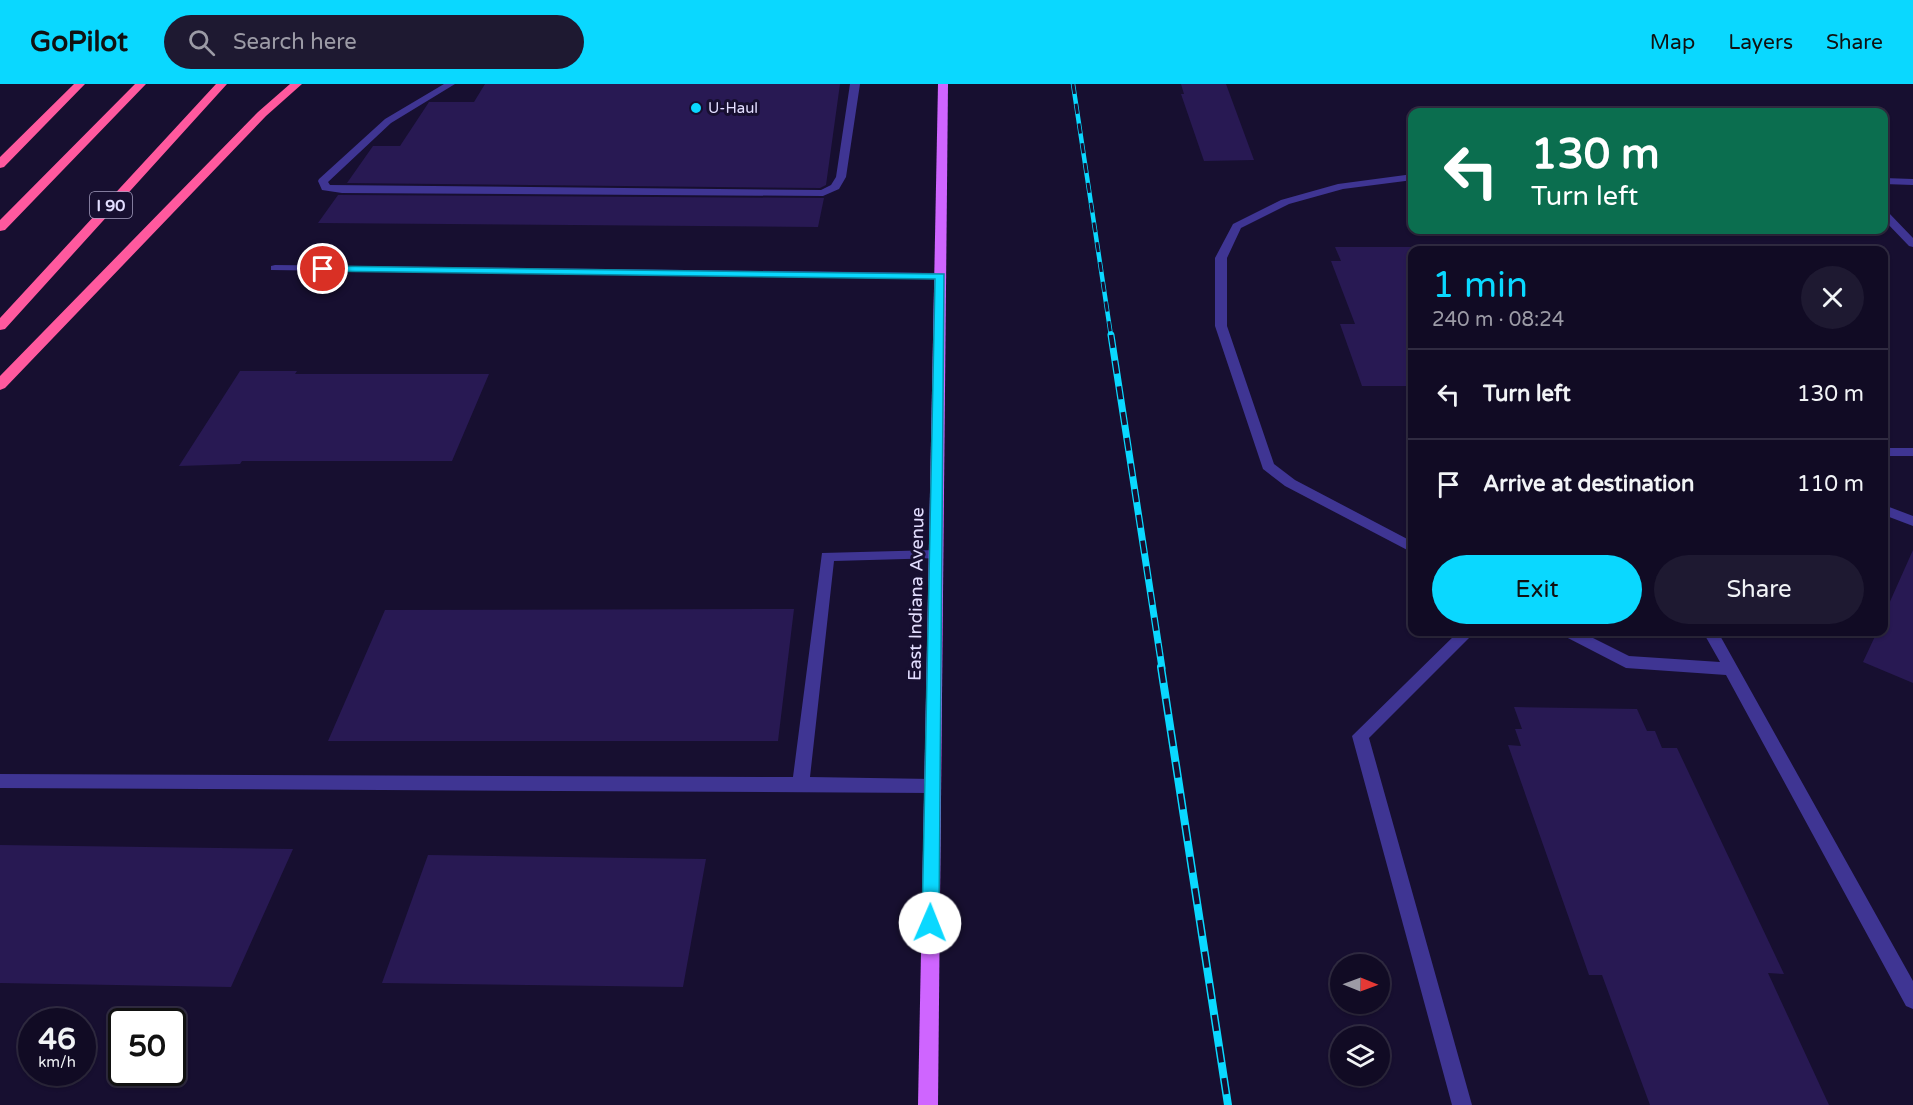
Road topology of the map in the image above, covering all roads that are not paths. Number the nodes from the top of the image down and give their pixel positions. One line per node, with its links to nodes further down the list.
1 (80, 84): 8 (highway)
2 (141, 84): 13 (highway)
3 (222, 84): 17 (highway, I 90)
4 (297, 84): 18 (highway)
5 (450, 84): 6 (street)
6 (855, 84)
7 (943, 84): 16 (main road, East Indiana Avenue)
8 (0, 164)
9 (1408, 178): 23 (street)
10 (1888, 181): 11 (street)
11 (1913, 182)
12 (1888, 218): 14 (street)
13 (0, 227)
14 (1913, 244)
15 (275, 268): 16 (street)
16 (940, 276): 24 (main road, East Indiana Avenue)
17 (0, 326)
18 (0, 385)
19 (1888, 452): 20 (street)
20 (1913, 452)
21 (1888, 512): 22 (street)
22 (1913, 521)
23 (1408, 545)
24 (936, 555): 30 (street); 31 (main road, East Indiana Avenue)
25 (1463, 636): 34 (street)
26 (1577, 636): 28 (street)
27 (1713, 636): 28 (street)
28 (1731, 669): 32 (street)
29 (0, 781): 30 (street)
30 (801, 784): 31 (street)
31 (932, 786): 33 (main road, East Indiana Avenue)
32 (1913, 1000)
33 (928, 1105)
34 (1461, 1105)

